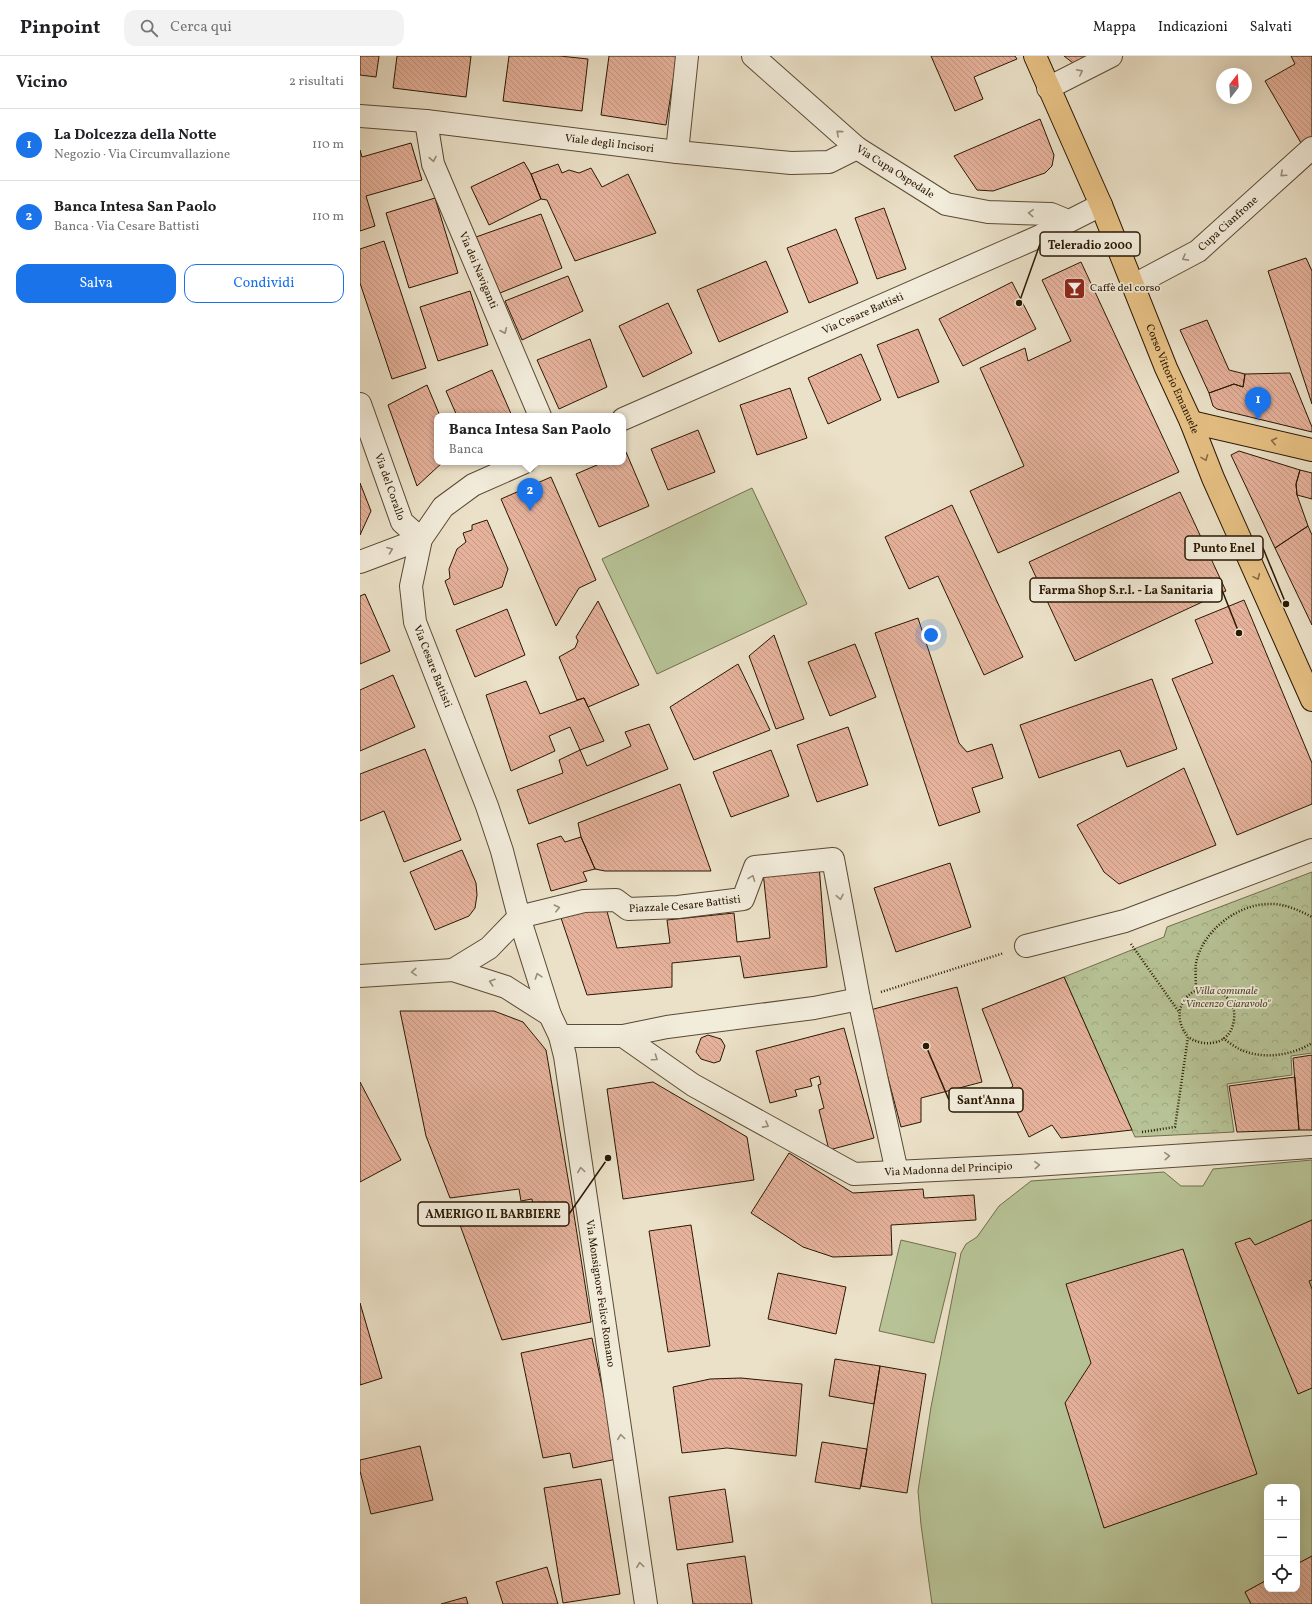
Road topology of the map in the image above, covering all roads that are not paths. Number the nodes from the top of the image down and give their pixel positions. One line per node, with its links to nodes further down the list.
1 (687, 56): 10 (street)
2 (753, 56): 8 (street, Via Cupa Ospedale, one-way to 2)
3 (1035, 56): 5 (main road, Corso Vittorio Emanuele)
4 (1111, 56): 5 (street, one-way to 4)
5 (1048, 88): 11 (main road, Corso Vittorio Emanuele)
6 (360, 116): 7 (street, Viale degli Incisori)
7 (426, 121): 10 (street, Viale degli Incisori); 15 (street, Via dei Naviganti, one-way to 15)
8 (857, 148): 10 (street, Viale degli Incisori); 12 (street, Via Cupa Ospedale, one-way to 8)
9 (1312, 148): 13 (street, Cupa Cianfrone, one-way to 13)
10 (677, 152)
11 (1101, 205): 12 (street, Via Cesare Battisti); 13 (main road, Corso Vittorio Emanuele)
12 (1068, 221): 16 (street, Via Cesare Battisti)
13 (1134, 285): 17 (main road, Corso Vittorio Emanuele)
14 (360, 404): 20 (street, Via del Corallo)
15 (539, 413)
16 (626, 418)
17 (1191, 422): 18 (main road, one-way to 17); 22 (main road, Corso Vittorio Emanuele, one-way to 22)
18 (1312, 450)
19 (518, 465): 20 (street, Via Cesare Battisti)
20 (421, 539): 21 (street, one-way to 20); 24 (street, Via Cesare Battisti)
21 (360, 562)
22 (1312, 700)
23 (1312, 850): 25 (street)
24 (519, 917): 26 (street); 28 (street, Piazzale Cesare Battisti, one-way to 28); 29 (street, Via Monsignore Felice Romano, one-way to 24)
25 (1026, 946)
26 (453, 970): 27 (street, one-way to 27); 29 (street, one-way to 26)
27 (360, 976)
28 (859, 999): 31 (street); 33 (street)
29 (550, 1015): 30 (street, Via Monsignore Felice Romano)
30 (560, 1036): 31 (street); 34 (street, Via Monsignore Felice Romano, one-way to 30)
31 (623, 1036): 33 (street, Via Madonna del Principio, one-way to 33)
32 (1312, 1147): 33 (street, Via Madonna del Principio, one-way to 32)
33 (897, 1172)
34 (646, 1604)

